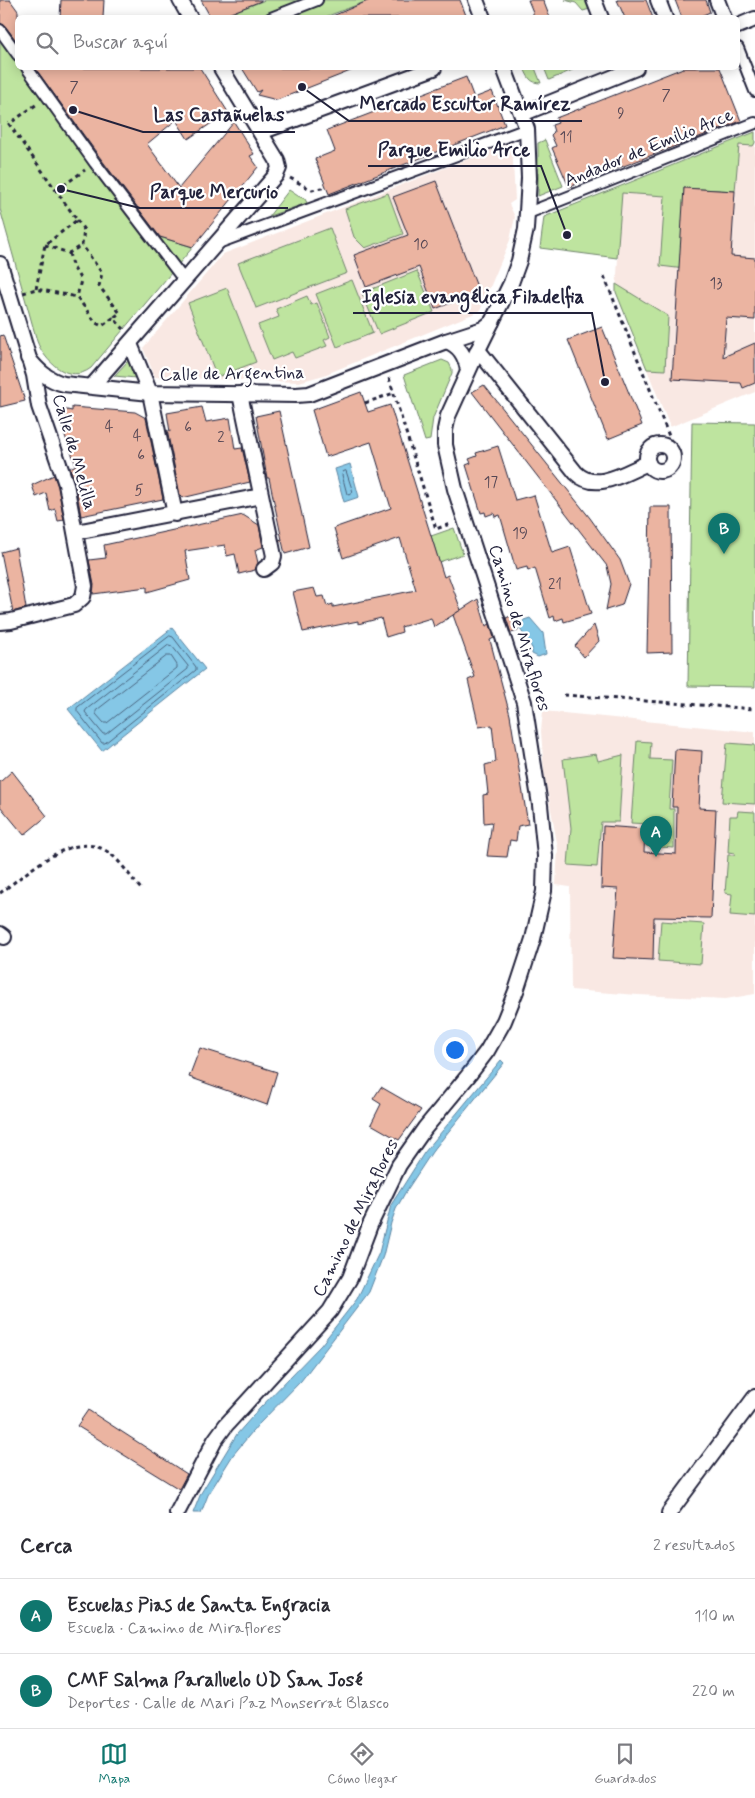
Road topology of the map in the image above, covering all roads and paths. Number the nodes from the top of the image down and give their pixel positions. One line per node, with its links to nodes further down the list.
1 (180, 0): 7 (street)
2 (317, 0): 8 (street)
3 (476, 0): 9 (street)
4 (594, 0): 10 (street)
5 (658, 0): 11 (street)
6 (718, 0): 12 (street)
7 (188, 15)
8 (279, 15)
9 (482, 15)
10 (600, 15)
11 (664, 15)
12 (723, 15)
13 (755, 19): 14 (street)
14 (740, 25)
15 (0, 30): 16 (street)
16 (15, 51)
17 (740, 53): 23 (street)
18 (27, 70): 41 (street)
19 (222, 70): 28 (street)
20 (429, 70): 28 (street)
21 (505, 70): 25 (street, Camino de Miraflores)
22 (625, 70): 25 (street)
23 (755, 91)
24 (25, 112): 32 (path)
25 (522, 114): 27 (street, Camino de Miraflores)
26 (755, 123): 33 (street, Andador de Emilio Arce)
27 (527, 129): 33 (street, Camino de Miraflores); 35 (street)
28 (261, 132): 29 (street)
29 (277, 171): 31 (path); 35 (street)
30 (71, 180): 32 (path)
31 (326, 187)
32 (57, 190): 34 (path)
33 (528, 213): 46 (street, Camino de Miraflores)
34 (78, 220): 36 (path); 37 (path)
35 (216, 244): 41 (street)
36 (45, 245): 38 (path); 42 (path)
37 (82, 245): 38 (path); 45 (path)
38 (69, 253): 43 (path)
39 (0, 264): 44 (street, Calle de Melilla)
40 (604, 276): 58 (path)
41 (184, 280): 47 (street)
42 (36, 289): 43 (path); 44 (path)
43 (77, 297): 45 (path)
44 (9, 300): 50 (street, Calle de Melilla)
45 (113, 318): 47 (path)
46 (492, 322): 48 (street, Calle de Argentina); 49 (street, Camino de Miraflores)
47 (129, 338): 53 (street); 54 (street)
48 (446, 341): 52 (street); 55 (street, Calle de Argentina)
49 (478, 350): 52 (street, Camino de Miraflores); 59 (street)
50 (28, 358): 53 (street, Calle de Argentina); 63 (street, Calle de Melilla)
51 (386, 371): 56 (path)
52 (468, 371): 62 (street, Camino de Miraflores)
53 (92, 386): 54 (street, Calle de Argentina)
54 (150, 393): 55 (street, Calle de Argentina); 61 (street)
55 (240, 394): 60 (street)
56 (394, 394): 57 (path); 62 (path)
57 (365, 403)
58 (671, 441)
59 (648, 463)
60 (261, 496): 61 (street); 64 (street)
61 (175, 514): 63 (street)
62 (465, 519): 71 (street, Camino de Miraflores)
63 (76, 532): 65 (street, Calle de Melilla)
64 (264, 569)
65 (0, 622)
66 (564, 695): 67 (path)
67 (755, 709)
68 (141, 889): 69 (path)
69 (0, 893)
70 (755, 1397): 72 (street)
71 (177, 1513)
72 (669, 1513)

